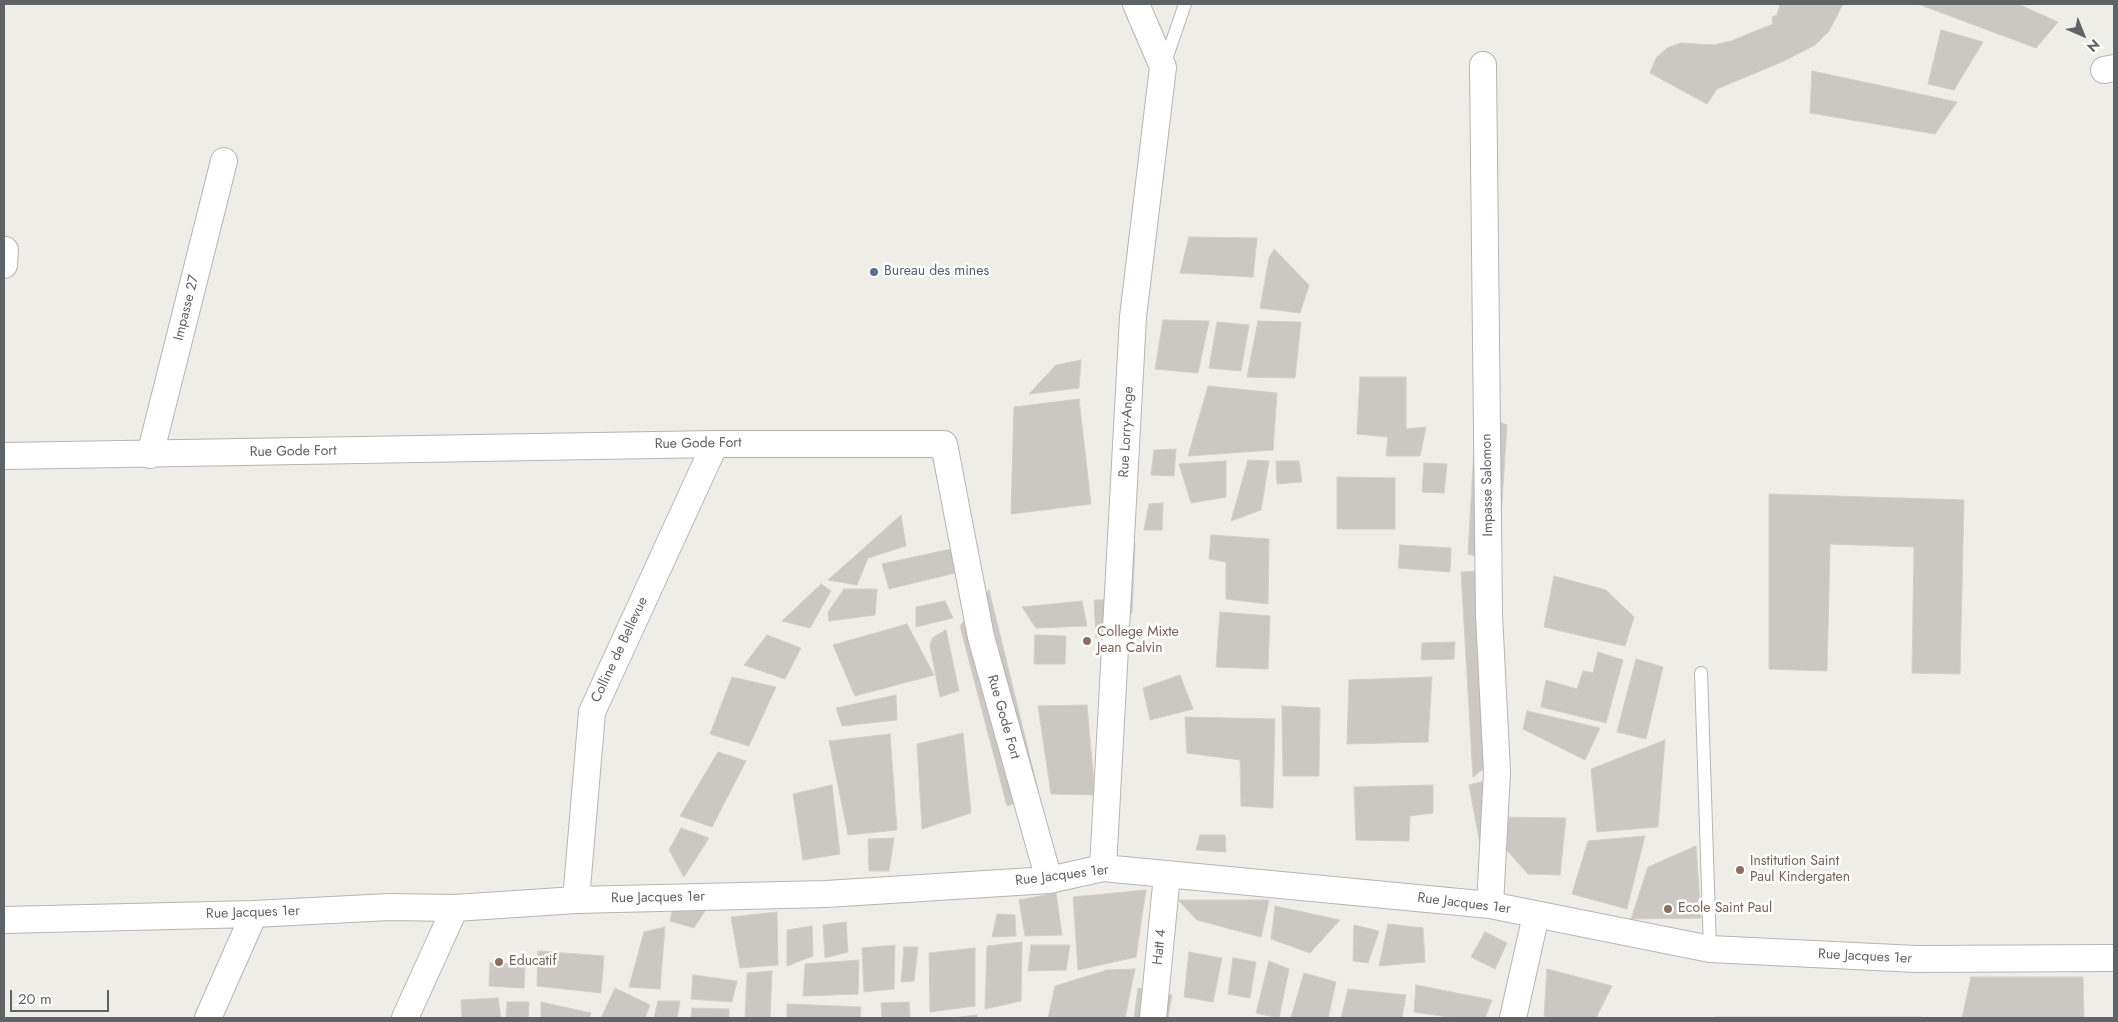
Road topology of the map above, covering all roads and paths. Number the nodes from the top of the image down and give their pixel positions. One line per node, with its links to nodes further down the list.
1 (1136, 4): 4 (street)
2 (1185, 4): 4 (lane)
3 (1483, 65): 14 (street, Impasse Salomon)
4 (1163, 67): 10 (street, Rue Lorry-Ange)
5 (224, 161): 7 (street, Impasse 27)
6 (715, 444): 7 (street, Rue Gode Fort); 12 (street, Rue Gode Fort); 13 (street, Colline de Bellevue)
7 (150, 455): 8 (street, Rue Gode Fort)
8 (4, 456)
9 (1701, 673): 19 (lane)
10 (1102, 868): 11 (street, Rue Jacques 1er); 12 (street, Rue Jacques 1er)
11 (1168, 875): 14 (street, Rue Jacques 1er); 23 (street, Hatt 4)
12 (1049, 880): 13 (street, Rue Jacques 1er)
13 (576, 900): 15 (street, Rue Jacques 1er)
14 (1490, 905): 17 (street, Rue Jacques 1er)
15 (455, 908): 16 (street, Rue Jacques 1er); 22 (street)
16 (254, 914): 18 (street, Rue Jacques 1er); 21 (street)
17 (1536, 915): 19 (street, Rue Jacques 1er); 24 (street)
18 (4, 920)
19 (1710, 949): 20 (street, Rue Jacques 1er)
20 (2114, 958)
21 (208, 1018)
22 (405, 1018)
23 (1153, 1018)
24 (1512, 1018)

